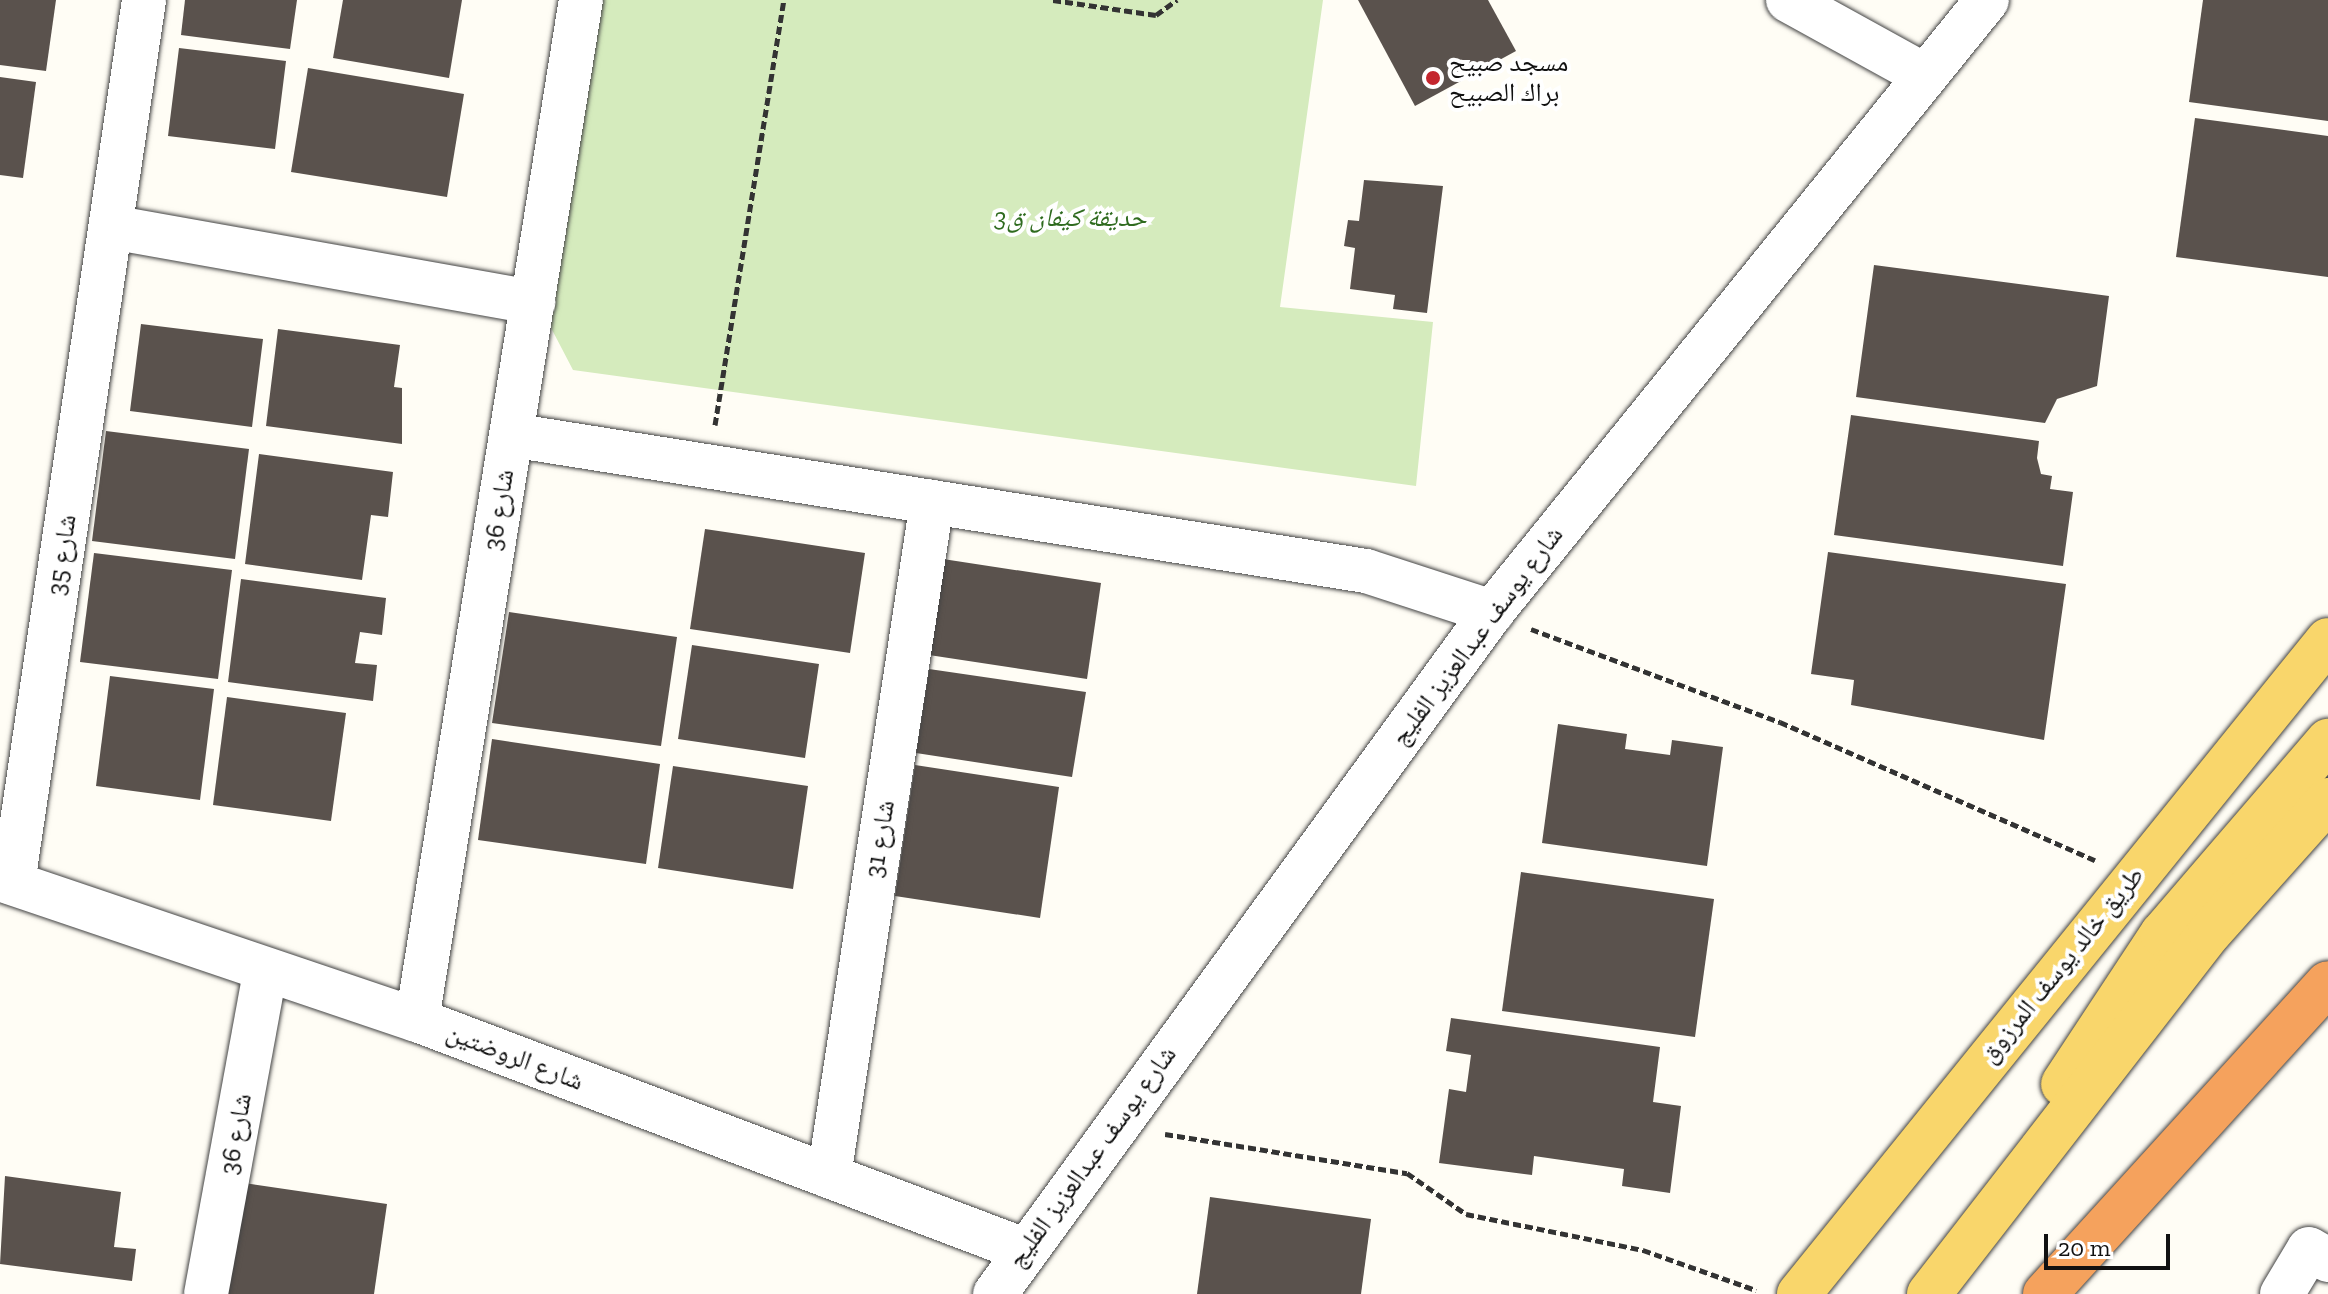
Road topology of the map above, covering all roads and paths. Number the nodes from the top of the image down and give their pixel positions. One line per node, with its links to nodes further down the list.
1 (144, 0): 9 (street, شارع 35)
2 (581, 0): 10 (street, شارع 36)
3 (784, 0): 12 (path)
4 (1053, 0): 5 (path)
5 (1177, 0)
6 (1788, 0): 8 (street)
7 (1987, 0): 8 (street, شارع يوسف عبدالعزيز الفليج)
8 (1924, 75): 14 (street, شارع يوسف عبدالعزيز الفليج)
9 (111, 227): 10 (street); 20 (street, شارع 35)
10 (533, 302): 11 (street, شارع 36)
11 (511, 435): 12 (street); 23 (street, شارع 36)
12 (709, 466): 13 (street)
13 (932, 502): 14 (street); 25 (street, شارع 31)
14 (1492, 612): 19 (path); 24 (street, شارع يوسف عبدالعزيز الفليج)
15 (2328, 640): 16 (main road, طريق خالد يوسف المرزوق)
16 (2309, 679): 19 (main road, طريق خالد يوسف المرزوق)
17 (2328, 741): 26 (main road)
18 (2328, 800): 26 (main road)
19 (2133, 877): 32 (main road, طريق خالد يوسف المرزوق)
20 (7, 881): 21 (street, شارع الروضتين)
21 (265, 974): 23 (street, شارع الروضتين); 29 (street, شارع 36)
22 (2328, 983): 34 (highway)
23 (417, 1020): 25 (street, شارع الروضتين)
24 (1112, 1126): 27 (street, شارع يوسف عبدالعزيز الفليج); 31 (path)
25 (829, 1176): 27 (street, شارع الروضتين)
26 (1997, 1205): 33 (main road)
27 (1024, 1250): 30 (street, شارع يوسف عبدالعزيز الفليج)
28 (2319, 1255): 35 (street)
29 (206, 1294)
30 (995, 1294)
31 (1769, 1294)
32 (1799, 1294)
33 (1929, 1294)
34 (2045, 1294)
35 (2282, 1294)

